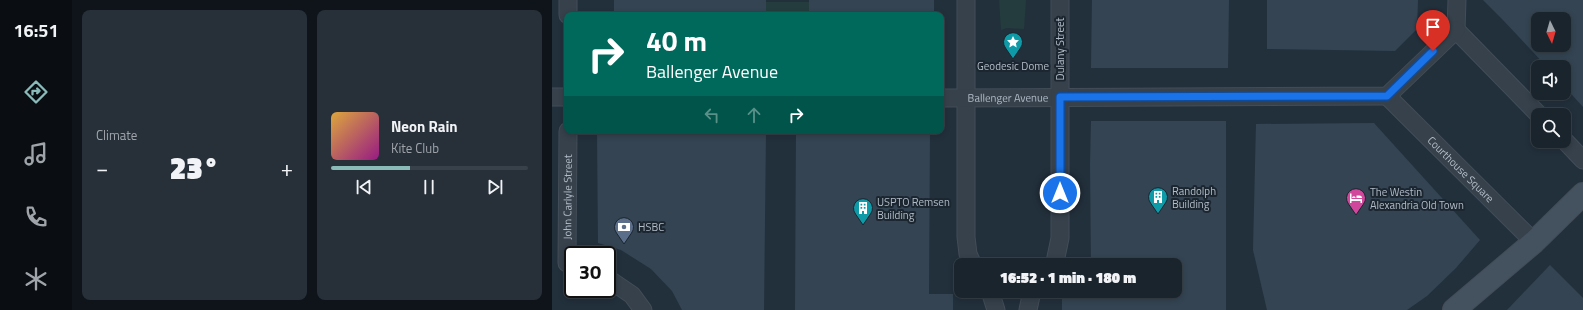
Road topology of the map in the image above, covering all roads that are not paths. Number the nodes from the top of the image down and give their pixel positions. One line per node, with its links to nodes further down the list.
1 (568, 0): 5 (street)
2 (966, 0): 12 (street)
3 (1060, 0): 10 (street, Dulany Street)
4 (1456, 0): 6 (street)
5 (568, 12)
6 (1456, 30): 7 (street); 13 (street)
7 (1387, 96): 10 (street, Ballenger Avenue); 18 (street, Courthouse Square)
8 (552, 97): 9 (street)
9 (564, 97)
10 (1060, 97): 12 (street, Ballenger Avenue); 21 (street, Dulany Street)
11 (944, 98): 12 (street, Ballenger Avenue)
12 (967, 98): 20 (street)
13 (1532, 108)
14 (568, 134): 19 (street, John Carlyle Street)
15 (1571, 147): 16 (street)
16 (1583, 160)
17 (1583, 194): 18 (street)
18 (1534, 242): 28 (street)
19 (565, 246)
20 (970, 258)
21 (1055, 258)
22 (616, 284): 25 (street)
23 (992, 298): 26 (street)
24 (1031, 298): 27 (street)
25 (643, 310)
26 (996, 310)
27 (1028, 310)
28 (1454, 310)

